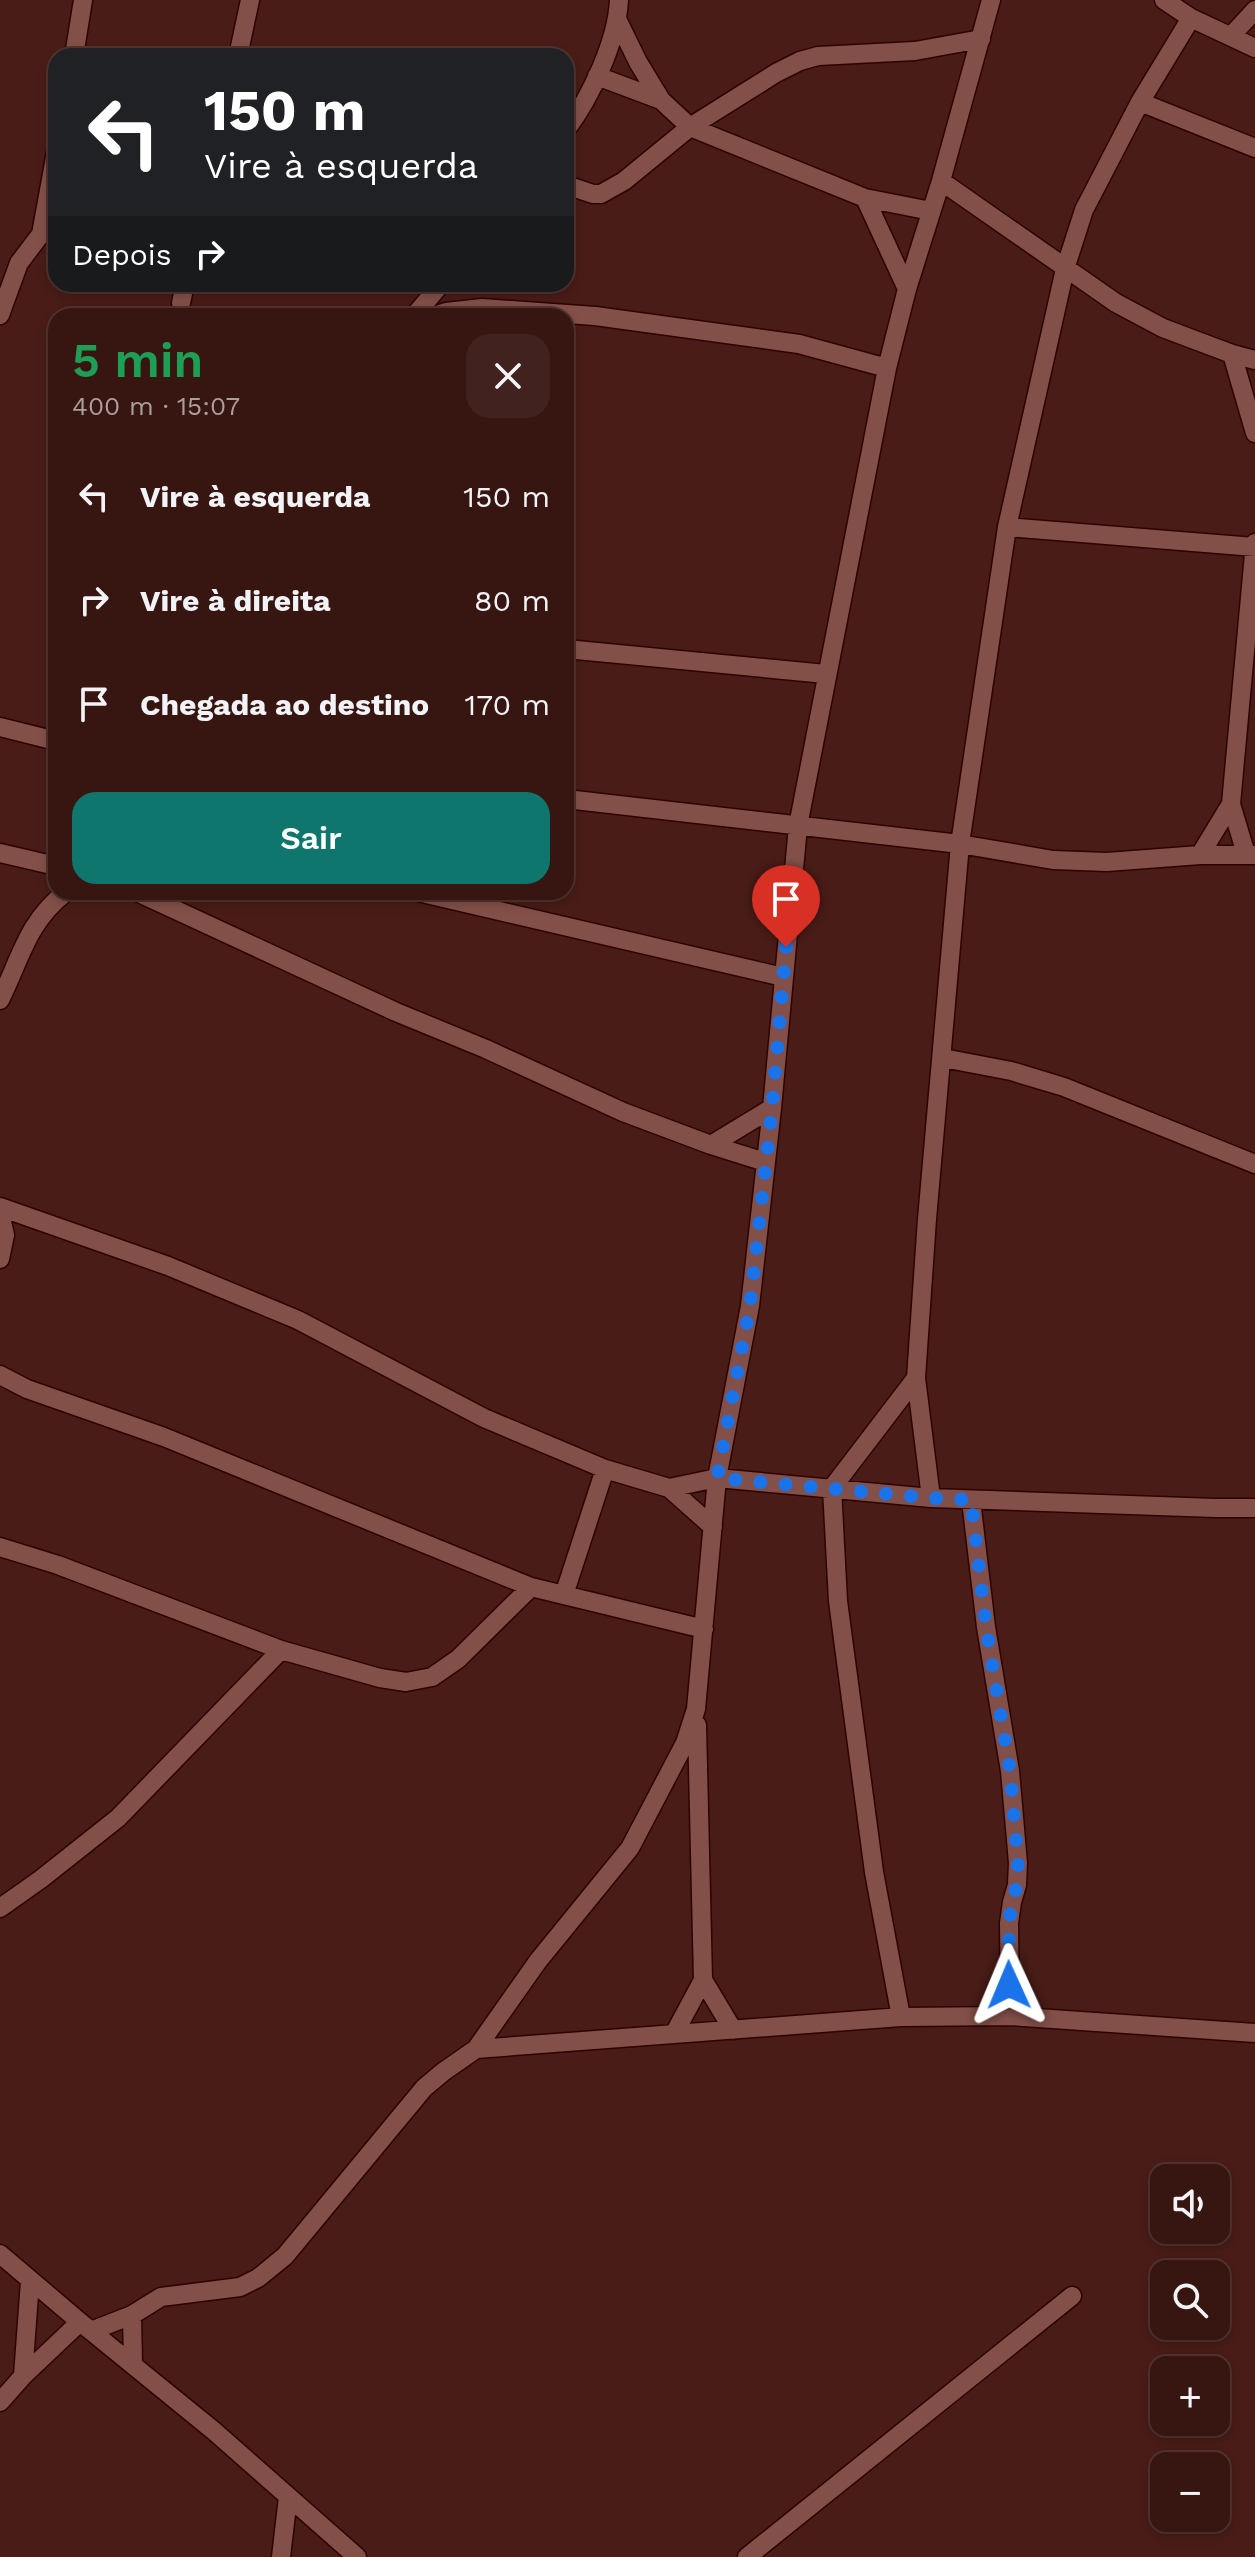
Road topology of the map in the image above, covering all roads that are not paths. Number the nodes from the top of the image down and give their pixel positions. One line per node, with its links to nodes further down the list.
1 (83, 0): 11 (street)
2 (250, 0): 12 (street)
3 (619, 0): 8 (street)
4 (991, 0): 10 (street)
5 (1167, 0): 7 (street)
6 (1255, 10): 9 (street)
7 (1191, 18): 9 (street); 16 (street)
8 (618, 21): 14 (street); 15 (street)
9 (1231, 36): 13 (street)
10 (981, 39): 18 (street); 20 (street)
11 (75, 48)
12 (240, 48)
13 (1255, 48)
14 (597, 76): 15 (street); 17 (street)
15 (661, 100): 18 (street)
16 (1140, 102): 19 (street); 25 (street)
17 (574, 116)
18 (690, 127): 21 (street); 23 (street)
19 (1255, 148)
20 (941, 181): 24 (street); 25 (street)
21 (574, 188)
22 (48, 196): 29 (street)
23 (865, 198): 24 (street); 26 (street)
24 (931, 211): 26 (street)
25 (1065, 269): 31 (street); 35 (street)
26 (907, 289): 33 (street)
27 (434, 292): 28 (street)
28 (421, 308)
29 (0, 315)
30 (574, 315): 33 (street)
31 (1232, 354): 32 (street); 34 (street)
32 (1255, 360)
33 (887, 368): 38 (street)
34 (1255, 433)
35 (1007, 527): 36 (street); 46 (street)
36 (1255, 546): 39 (street)
37 (574, 650): 38 (street)
38 (826, 674): 45 (street)
39 (1249, 696): 44 (street)
40 (8, 729): 41 (street); 42 (street)
41 (48, 739)
42 (0, 745)
43 (574, 800): 45 (street)
44 (1231, 804): 48 (street); 49 (street)
45 (798, 826): 46 (street); 54 (street)
46 (960, 844): 48 (street); 56 (street)
47 (0, 853): 50 (street)
48 (1200, 855): 49 (street)
49 (1251, 855)
50 (48, 864)
51 (57, 900): 55 (street)
52 (154, 900): 58 (street)
53 (452, 900): 54 (street)
54 (783, 977): 57 (street)
55 (0, 1000)
56 (943, 1058): 60 (street); 65 (street)
57 (772, 1108): 58 (street); 59 (street)
58 (711, 1145): 59 (street)
59 (765, 1162): 67 (street)
60 (1255, 1164)
61 (0, 1207): 66 (street)
62 (0, 1213): 63 (street)
63 (0, 1259)
64 (0, 1375): 75 (street)
65 (916, 1378): 69 (street); 70 (street)
66 (605, 1469): 68 (street); 76 (street)
67 (717, 1478): 68 (street); 69 (street); 73 (street)
68 (669, 1488): 73 (street)
69 (832, 1488): 70 (street); 83 (street)
70 (931, 1498): 71 (street)
71 (971, 1500): 72 (street); 82 (street)
72 (1255, 1508)
73 (713, 1527): 77 (street)
74 (0, 1547): 78 (street)
75 (531, 1587): 76 (street); 78 (street)
76 (564, 1595): 77 (street)
77 (704, 1629): 79 (street)
78 (281, 1650): 80 (street)
79 (696, 1709): 81 (street); 87 (street)
80 (0, 1908)
81 (703, 1980): 84 (street); 86 (street)
82 (1010, 2016): 83 (street); 85 (street)
83 (901, 2017): 84 (street)
84 (733, 2030): 86 (street)
85 (1255, 2033)
86 (674, 2034): 87 (street)
87 (476, 2049): 91 (street)
88 (0, 2254): 89 (street)
89 (30, 2281): 92 (street); 94 (street)
90 (1072, 2296): 99 (street)
91 (132, 2315): 92 (street); 93 (street)
92 (85, 2327): 93 (street); 94 (street)
93 (133, 2364): 96 (street)
94 (23, 2376): 95 (street)
95 (0, 2402)
96 (288, 2497): 97 (street); 98 (street)
97 (281, 2557)
98 (357, 2557)
99 (747, 2557)

